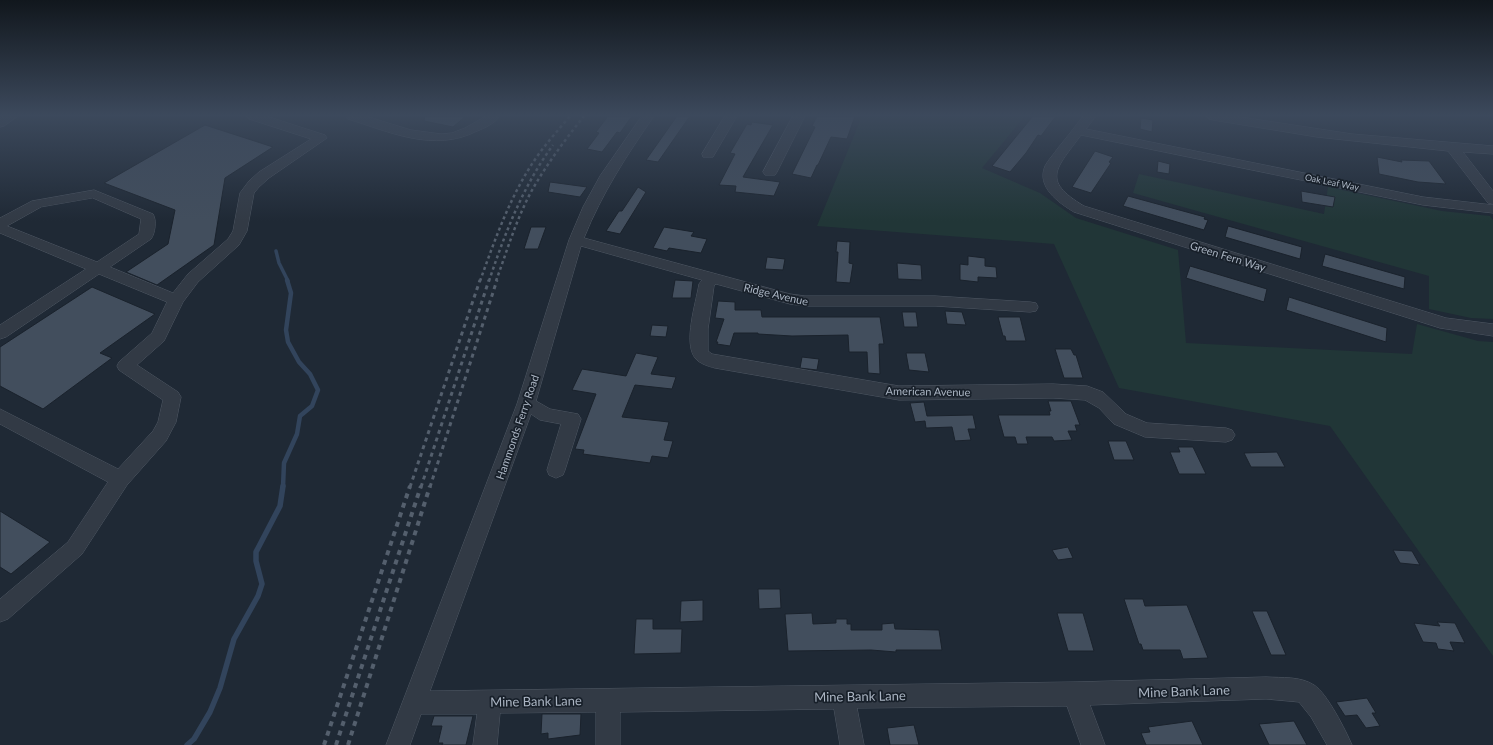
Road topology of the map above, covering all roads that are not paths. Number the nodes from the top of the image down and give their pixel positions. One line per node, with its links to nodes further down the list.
1 (301, 151): 17 (street)
2 (624, 151): 14 (street, Hammonds Ferry Road)
3 (710, 151): 8 (street)
4 (781, 151): 9 (street)
5 (1063, 151): 19 (street, Green Fern Way)
6 (1177, 151): 11 (street, Oak Leaf Way)
7 (1455, 151): 10 (street)
8 (708, 154)
9 (770, 172)
10 (1493, 200)
11 (1493, 209)
12 (0, 224): 15 (street)
13 (0, 228): 15 (street)
14 (576, 240): 16 (street, Ridge Avenue); 21 (street, Hammonds Ferry Road)
15 (98, 268): 17 (street); 20 (street)
16 (713, 278): 18 (street, Ridge Avenue); 23 (street, American Avenue)
17 (176, 300): 25 (street)
18 (1030, 307)
19 (1493, 330)
20 (0, 333)
21 (525, 407): 24 (street); 31 (street, Hammonds Ferry Road)
22 (0, 416): 25 (street)
23 (1226, 435)
24 (556, 470)
25 (120, 479): 26 (street)
26 (0, 612)
27 (1074, 694): 28 (street, Mine Bank Lane); 36 (street); 37 (street, Mine Bank Lane)
28 (843, 696): 29 (street, Mine Bank Lane); 35 (street)
29 (608, 700): 30 (street, Mine Bank Lane); 34 (street)
30 (490, 702): 31 (street, Mine Bank Lane); 33 (street)
31 (413, 703): 32 (street, Hammonds Ferry Road)
32 (398, 745)
33 (485, 745)
34 (608, 745)
35 (852, 745)
36 (1093, 745)
37 (1340, 745)

